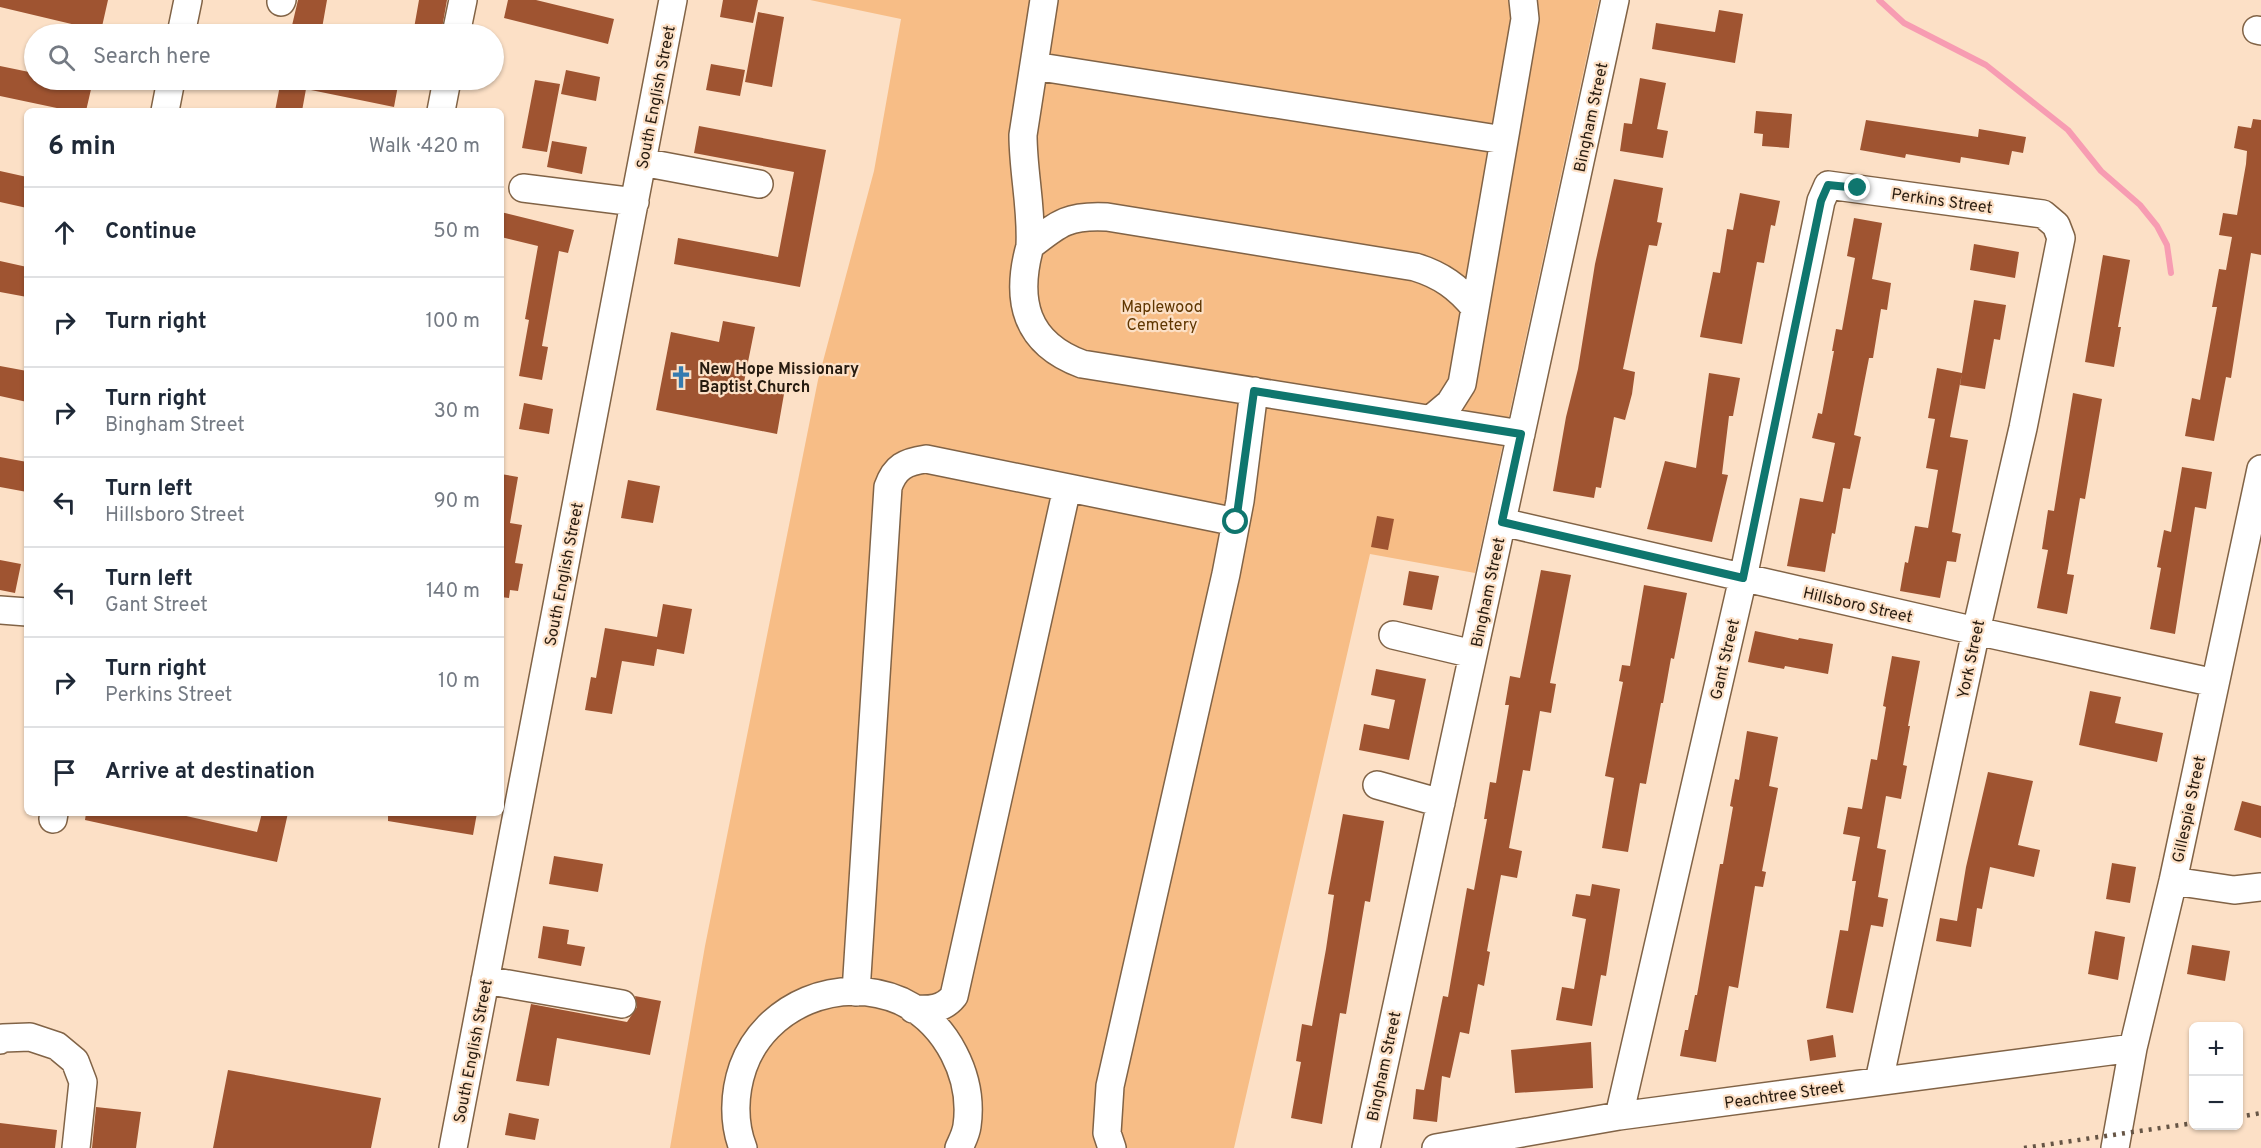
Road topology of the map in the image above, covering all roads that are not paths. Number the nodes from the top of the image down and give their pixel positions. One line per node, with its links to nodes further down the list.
1 (188, 0): 7 (street)
2 (462, 0): 8 (street)
3 (673, 0): 15 (street, South English Street)
4 (1044, 0): 9 (street)
5 (1523, 0): 14 (street)
6 (1615, 0): 29 (street, Bingham Street)
7 (183, 24)
8 (458, 24)
9 (1034, 66): 14 (street); 20 (street)
10 (169, 90): 12 (street)
11 (445, 90): 13 (street)
12 (166, 108)
13 (442, 108)
14 (1504, 140): 24 (street)
15 (642, 162): 16 (street); 19 (street, South English Street)
16 (759, 184)
17 (523, 188): 19 (street)
18 (1821, 201): 22 (street, Perkins Street); 34 (street, Gant Street)
19 (634, 202): 45 (street, South English Street)
20 (1029, 203): 21 (street); 23 (street)
21 (1085, 216): 23 (street); 24 (street)
22 (2061, 238): 37 (street, York Street)
23 (1030, 246): 26 (street)
24 (1475, 308): 25 (street)
25 (1462, 384): 27 (street); 28 (street)
26 (1254, 391): 27 (street); 32 (street)
27 (1431, 420): 28 (street)
28 (1492, 429): 29 (street)
29 (1521, 434): 33 (street, Bingham Street)
30 (2261, 472): 40 (street, Gillespie Street)
31 (1067, 488): 32 (street); 46 (street); 47 (street)
32 (1236, 522): 55 (street)
33 (1502, 522): 34 (street, Hillsboro Street); 39 (street, Bingham Street)
34 (1743, 578): 37 (street, Hillsboro Street); 54 (street, Gant Street)
35 (0, 610): 36 (street)
36 (24, 612)
37 (1976, 632): 40 (street, Hillsboro Street); 53 (street, York Street)
38 (1393, 635): 39 (street)
39 (1473, 654): 42 (street, Bingham Street)
40 (2215, 683): 43 (street, Gillespie Street)
41 (1377, 785): 42 (street)
42 (1441, 803): 60 (street, Bingham Street)
43 (2173, 881): 44 (street); 51 (street, Gillespie Street)
44 (2261, 887)
45 (485, 980): 48 (street); 57 (street, South English Street)
46 (856, 992): 49 (street); 58 (street)
47 (954, 996): 49 (street); 52 (street)
48 (622, 1004)
49 (913, 1009): 52 (street)
50 (0, 1040): 56 (street)
51 (2133, 1048): 53 (street, Peachtree Street); 62 (street, Gillespie Street)
52 (955, 1053): 59 (street)
53 (1879, 1081): 54 (street, Peachtree Street)
54 (1619, 1116): 61 (street, Peachtree Street)
55 (1107, 1143)
56 (76, 1148)
57 (453, 1148)
58 (743, 1148)
59 (959, 1148)
60 (1366, 1148)
61 (1436, 1148)
62 (2115, 1148)

